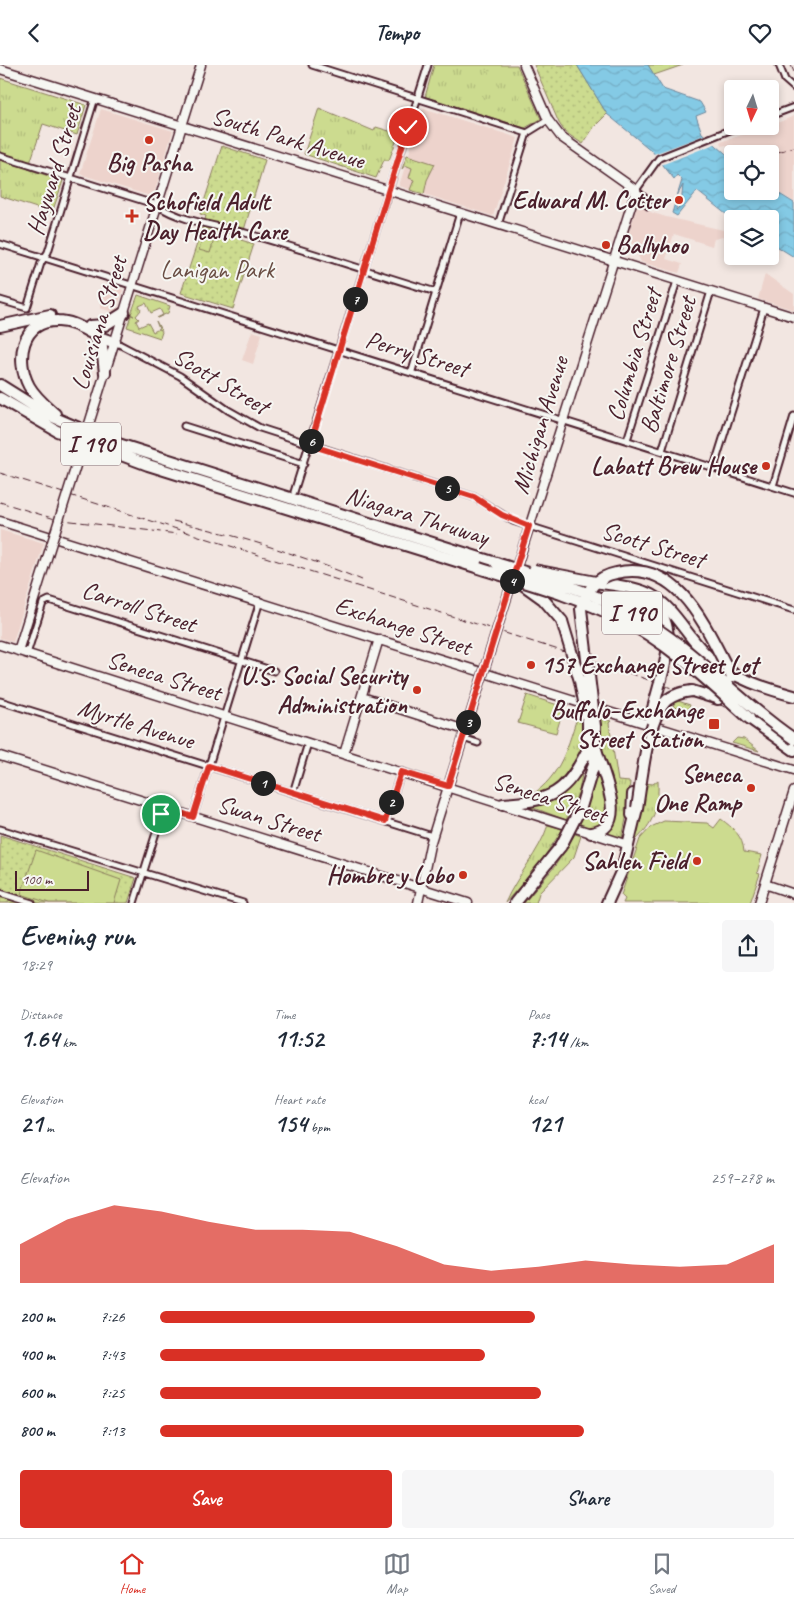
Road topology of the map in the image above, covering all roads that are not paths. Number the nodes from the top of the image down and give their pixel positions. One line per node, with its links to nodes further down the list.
1 (201, 65): 13 (street, Louisiana Street)
2 (312, 65): 9 (street)
3 (428, 65): 9 (street)
4 (524, 65): 12 (street)
5 (779, 65): 7 (street)
6 (0, 69): 8 (street, South Park Avenue)
7 (794, 88)
8 (95, 98): 13 (street, South Park Avenue); 17 (street, Hayward Street)
9 (417, 99): 15 (street); 18 (street)
10 (794, 107): 11 (street)
11 (779, 112)
12 (548, 120): 15 (street); 19 (street)
13 (182, 126): 18 (street, South Park Avenue); 20 (street, Louisiana Street)
14 (724, 132): 19 (street)
15 (527, 133): 23 (street)
16 (0, 156): 17 (street)
17 (70, 178): 20 (street); 25 (street, Hayward Street)
18 (389, 190): 22 (street, South Park Avenue); 27 (street)
19 (636, 190): 21 (street); 26 (street, Michigan Avenue)
20 (157, 205): 27 (street); 29 (street, Louisiana Street)
21 (648, 206)
22 (460, 213): 23 (street, South Park Avenue); 31 (street)
23 (498, 225): 26 (street, South Park Avenue)
24 (0, 244): 25 (street, Perry Street)
25 (44, 258): 29 (street, Perry Street); 32 (street, Hayward Street)
26 (613, 261): 28 (street, South Park Avenue); 45 (street, Michigan Avenue)
27 (364, 270): 31 (street); 39 (street)
28 (676, 281): 30 (street, South Park Avenue); 48 (street, Columbia Street)
29 (132, 285): 34 (street, Louisiana Street); 39 (street, Perry Street)
30 (711, 291): 33 (street, South Park Avenue); 50 (street, Baltimore Street)
31 (436, 292): 40 (street)
32 (0, 300)
33 (764, 308): 35 (street, South Park Avenue); 52 (street)
34 (124, 313): 37 (highway); 38 (street, Louisiana Street)
35 (794, 317)
36 (0, 326): 37 (highway)
37 (92, 330): 38 (highway); 41 (highway); 46 (highway)
38 (115, 342): 41 (street, Louisiana Street); 49 (street, Scott Street)
39 (338, 350): 40 (street, Perry Street); 49 (street)
40 (412, 371): 45 (street, Perry Street)
41 (105, 373): 66 (street, Louisiana Street, bridge)
42 (0, 385): 46 (highway, Niagara Thruway / I 190)
43 (0, 398): 53 (highway, Niagara Thruway / I 190)
44 (794, 416): 54 (street)
45 (563, 420): 48 (street, Perry Street); 58 (street, Michigan Avenue)
46 (68, 424): 53 (highway, Niagara Thruway / I 190)
47 (184, 426): 51 (street)
48 (627, 440): 50 (street, Perry Street)
49 (310, 445): 51 (street); 58 (street, Scott Street)
50 (662, 451): 52 (street, Perry Street)
51 (304, 464): 55 (street)
52 (714, 467): 54 (street, Perry Street)
53 (207, 479): 59 (highway, Niagara Thruway / I 190); 60 (highway, Niagara Thruway / I 190, bridge)
54 (773, 486): 56 (street, Perry Street)
55 (294, 492)
56 (794, 493)
57 (0, 521): 62 (street, Exchange Street)
58 (529, 526): 63 (street, Scott Street); 77 (street, Michigan Avenue, bridge)
59 (496, 563): 61 (highway, bridge); 73 (highway, Niagara Thruway / I 190, bridge)
60 (517, 580): 75 (highway, Niagara Thruway / I 190, bridge); 76 (highway, bridge)
61 (602, 583): 70 (highway, bridge); 97 (highway, bridge)
62 (260, 601): 64 (street, Exchange Street); 68 (street)
63 (794, 609)
64 (379, 639): 71 (street); 86 (street, Exchange Street)
65 (1, 648): 66 (street, Seneca Street)
66 (18, 651): 67 (street, Seneca Street)
67 (28, 654): 68 (street, Carroll Street); 74 (street, Seneca Street)
68 (242, 661): 69 (street, Carroll Street); 74 (street)
69 (274, 671)
70 (794, 696)
71 (362, 697): 77 (street); 83 (street)
72 (0, 701): 85 (street, Myrtle Avenue)
73 (746, 702): 76 (highway, bridge); 78 (highway, Niagara Thruway / I 190, bridge)
74 (224, 716): 79 (street, Seneca Street); 85 (street)
75 (750, 718): 82 (highway, Niagara Thruway / I 190); 97 (highway, bridge)
76 (591, 724): 81 (highway)
77 (464, 734): 80 (street); 88 (street, Michigan Avenue)
78 (794, 739)
79 (308, 743): 83 (street, Seneca Street); 90 (street)
80 (478, 743)
81 (592, 749): 91 (highway); 96 (highway); 111 (highway, bridge)
82 (794, 750)
83 (344, 754): 87 (street, Seneca Street)
84 (0, 756): 92 (street, Swan Street)
85 (209, 766): 90 (street, Myrtle Avenue); 93 (street)
86 (794, 770)
87 (401, 772): 88 (street, Seneca Street); 94 (street)
88 (448, 786): 91 (street, Seneca Street); 98 (street, Michigan Avenue)
89 (794, 791): 101 (street)
90 (293, 793): 94 (street, Myrtle Avenue)
91 (502, 804): 96 (street, Seneca Street)
92 (164, 807): 93 (street, Swan Street); 100 (street)
93 (193, 817): 102 (street, Swan Street)
94 (385, 821): 98 (street, Myrtle Avenue)
95 (0, 829): 100 (street)
96 (591, 833): 99 (street, Seneca Street)
97 (631, 834): 99 (highway)
98 (432, 836): 102 (street, Michigan Avenue)
99 (629, 845): 112 (highway)
100 (144, 872): 105 (street); 107 (street)
101 (765, 884): 104 (street); 113 (street)
102 (422, 889): 109 (street, Michigan Avenue); 110 (street, Swan Street)
103 (0, 893): 106 (street)
104 (794, 894)
105 (235, 902): 108 (street)
106 (32, 903)
107 (134, 903)
108 (243, 903)
109 (418, 903)
110 (468, 903)
111 (515, 903)
112 (608, 903)
113 (759, 903)

